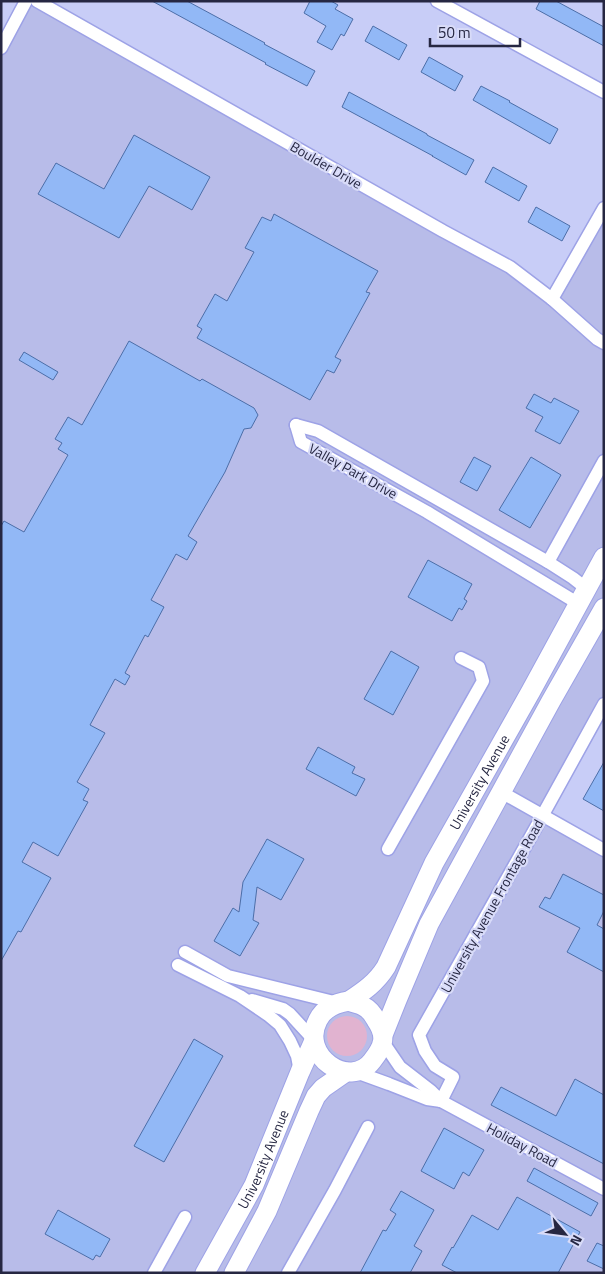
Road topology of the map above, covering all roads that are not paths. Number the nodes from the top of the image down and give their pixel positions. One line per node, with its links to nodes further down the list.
1 (26, 1): 4 (street)
2 (37, 1): 7 (street, Boulder Drive)
3 (437, 1): 5 (street)
4 (1, 48)
5 (604, 92)
6 (604, 208): 7 (street)
7 (552, 299): 8 (street, Boulder Drive)
8 (604, 343)
9 (604, 461): 11 (street)
10 (604, 557): 12 (main road, University Avenue)
11 (548, 562): 12 (street, Valley Park Drive); 12 (street, Valley Park Drive)
12 (583, 596): 15 (main road, University Avenue); 16 (main road)
13 (604, 608): 16 (main road, University Avenue)
14 (461, 658): 20 (street)
15 (530, 691): 18 (main road); 25 (main road, University Avenue)
16 (551, 701): 18 (main road, University Avenue)
17 (604, 704): 19 (street, University Avenue Frontage Road)
18 (501, 792): 19 (street); 26 (main road, University Avenue)
19 (543, 816): 21 (street); 30 (street, University Avenue Frontage Road)
20 (388, 849)
21 (604, 850)
22 (184, 952): 25 (street)
23 (178, 965): 24 (street)
24 (240, 996): 27 (street); 28 (street)
25 (343, 1002): 26 (main road); 27 (main road)
26 (383, 1038): 29 (main road); 30 (street, Holiday Road)
27 (313, 1041): 28 (main road, University Avenue); 29 (main road)
28 (300, 1072): 33 (main road, University Avenue)
29 (351, 1072): 30 (street, Holiday Road); 38 (main road, University Avenue)
30 (441, 1101): 32 (street, Holiday Road)
31 (368, 1127): 39 (street)
32 (604, 1189)
33 (240, 1212): 36 (main road, University Avenue); 37 (main road)
34 (185, 1217): 35 (street)
35 (154, 1273)
36 (206, 1273)
37 (219, 1273)
38 (234, 1273)
39 (288, 1273)

